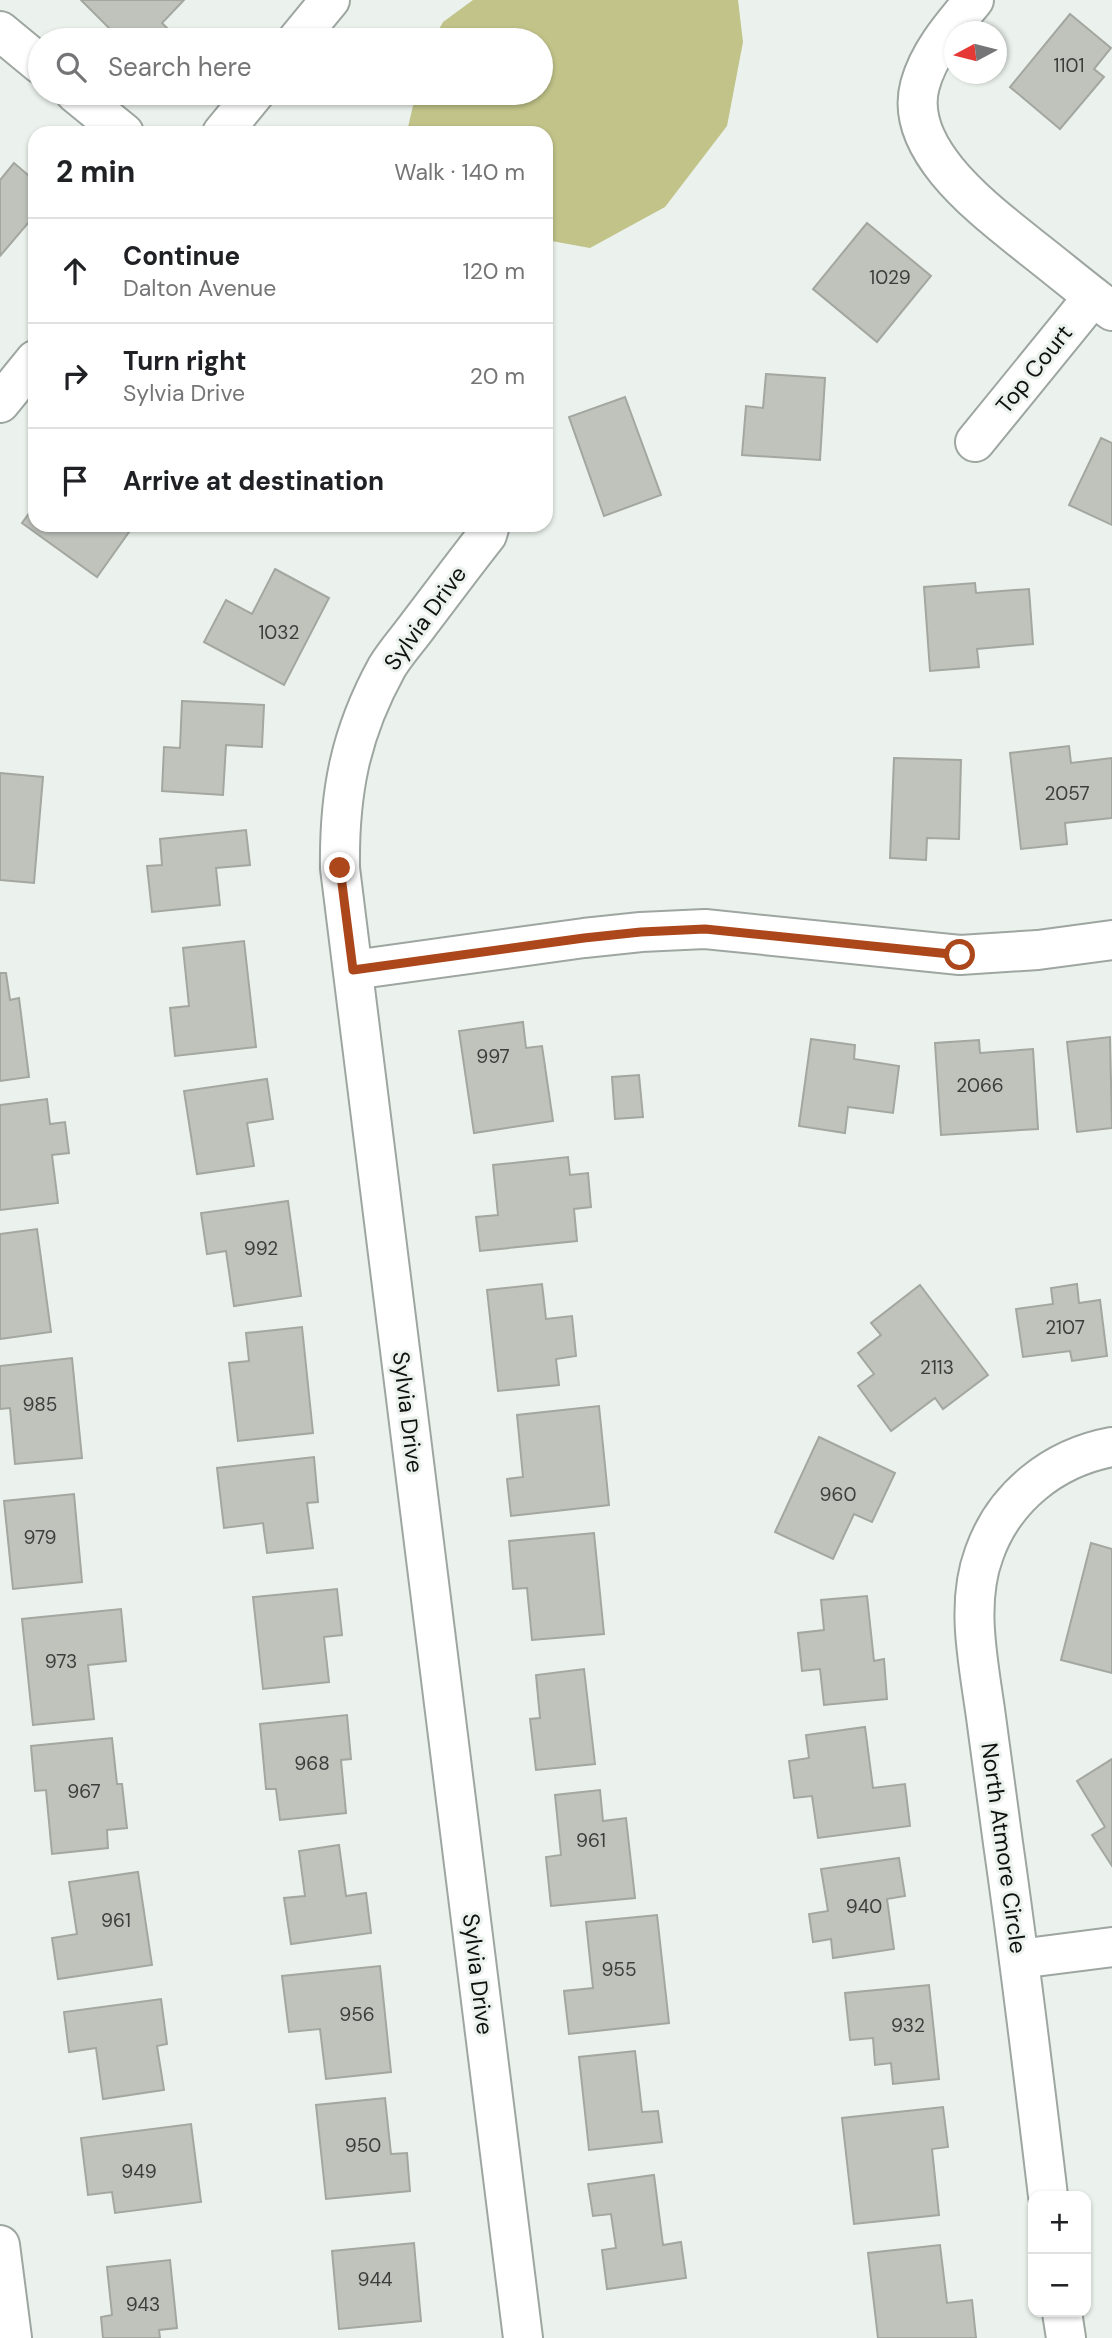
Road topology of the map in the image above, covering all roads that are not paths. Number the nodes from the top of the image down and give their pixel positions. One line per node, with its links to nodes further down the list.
1 (330, 0): 3 (street)
2 (974, 0): 10 (street)
3 (307, 28)
4 (0, 31): 5 (street)
5 (28, 54)
6 (90, 105): 8 (street)
7 (244, 105): 9 (street)
8 (115, 126)
9 (228, 126)
10 (1102, 304): 13 (street, Top Court)
11 (28, 369): 12 (street)
12 (0, 403)
13 (975, 442)
14 (488, 532): 16 (street, Sylvia Drive)
15 (1112, 940): 16 (street)
16 (353, 970): 24 (street, Sylvia Drive)
17 (1112, 1447): 19 (street, North Atmore Circle)
18 (1112, 1947): 19 (street)
19 (1019, 1959): 20 (street, North Atmore Circle)
20 (1047, 2191)
21 (0, 2245): 23 (street)
22 (1063, 2317): 25 (street)
23 (12, 2338)
24 (523, 2338)
25 (1066, 2338)

